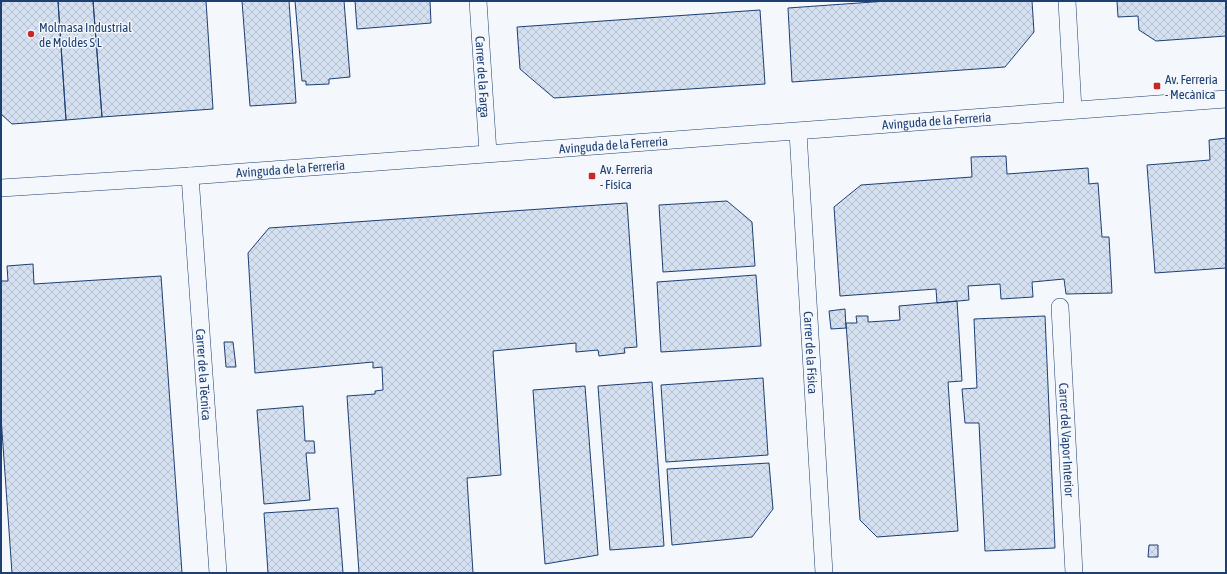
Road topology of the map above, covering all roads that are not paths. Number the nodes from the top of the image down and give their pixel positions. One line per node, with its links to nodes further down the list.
1 (478, 1): 6 (street, Carrer de la Farga)
2 (1067, 1): 4 (street)
3 (1226, 99): 4 (street, Avinguda de la Ferreria)
4 (1074, 110): 5 (street, Avinguda de la Ferreria)
5 (798, 132): 6 (street, Avinguda de la Ferreria); 11 (street, Carrer de la Física)
6 (488, 153): 7 (street, Avinguda de la Ferreria)
7 (190, 176): 8 (street, Avinguda de la Ferreria); 10 (street, Carrer de la Tècnica)
8 (1, 188)
9 (1060, 307): 12 (street, Carrer del Vapor Interior)
10 (218, 573)
11 (824, 573)
12 (1074, 573)

